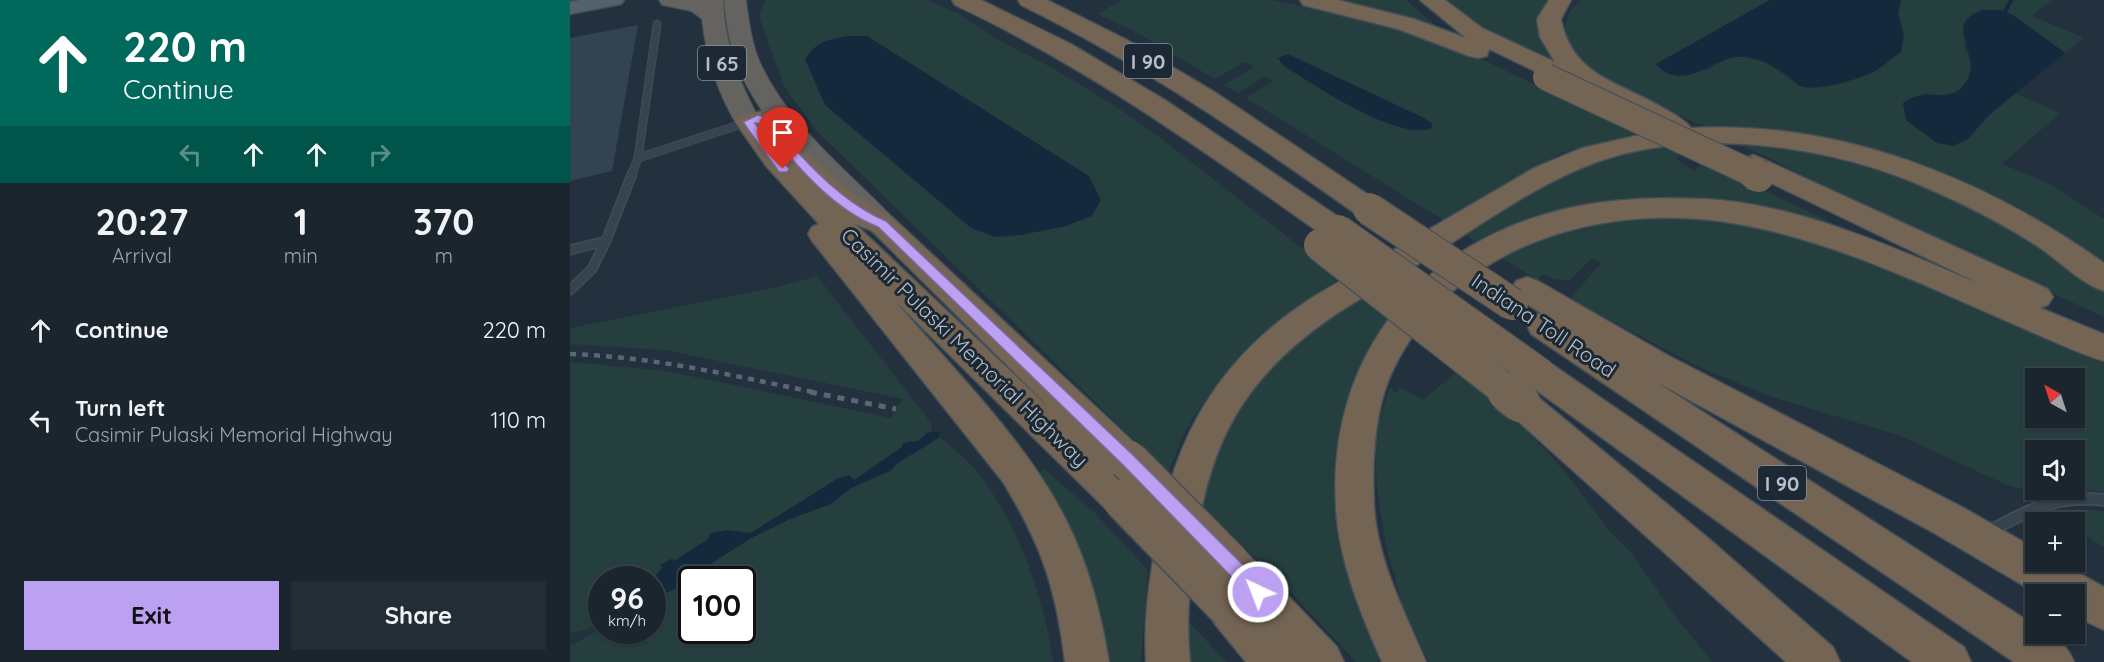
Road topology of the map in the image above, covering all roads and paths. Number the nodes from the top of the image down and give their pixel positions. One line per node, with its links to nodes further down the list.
1 (614, 0): 10 (main road)
2 (670, 0): 9 (highway)
3 (963, 0): 27 (highway, I 90, bridge)
4 (1029, 0): 23 (highway, Indiana Toll Road / I 90, bridge)
5 (1311, 0): 12 (highway)
6 (1418, 0): 12 (highway)
7 (1431, 0): 13 (highway)
8 (1560, 0): 13 (highway)
9 (730, 7): 14 (highway, Casimir Pulaski Memorial Highway / I 65); 18 (highway, Casimir Pulaski Memorial Highway / I 65)
10 (570, 8)
11 (657, 24): 15 (lane)
12 (1513, 62): 13 (highway)
13 (1554, 69): 16 (highway, bridge); 16 (highway)
14 (748, 122): 15 (lane); 17 (highway, Casimir Pulaski Memorial Highway / I 65); 18 (highway)
15 (638, 158): 19 (lane)
16 (1756, 170): 24 (highway); 25 (highway)
17 (798, 185): 31 (highway); 33 (highway, Casimir Pulaski Memorial Highway / I 65, bridge)
18 (882, 224): 34 (highway, Casimir Pulaski Memorial Highway / I 65, bridge)
19 (606, 241): 20 (lane); 22 (lane)
20 (570, 250)
21 (2104, 279): 32 (highway)
22 (570, 290)
23 (1519, 297): 29 (highway); 38 (highway, Indiana Toll Road / I 90)
24 (2104, 328)
25 (2104, 342)
26 (2104, 348): 35 (highway)
27 (1531, 389): 36 (highway); 37 (highway, Indiana Toll Road / I 90)
28 (2104, 501): 29 (lane)
29 (1978, 537): 30 (highway)
30 (2104, 610)
31 (1087, 662)
32 (1168, 662)
33 (1274, 662)
34 (1322, 662)
35 (1404, 662)
36 (1818, 662)
37 (1949, 662)
38 (2052, 662)

